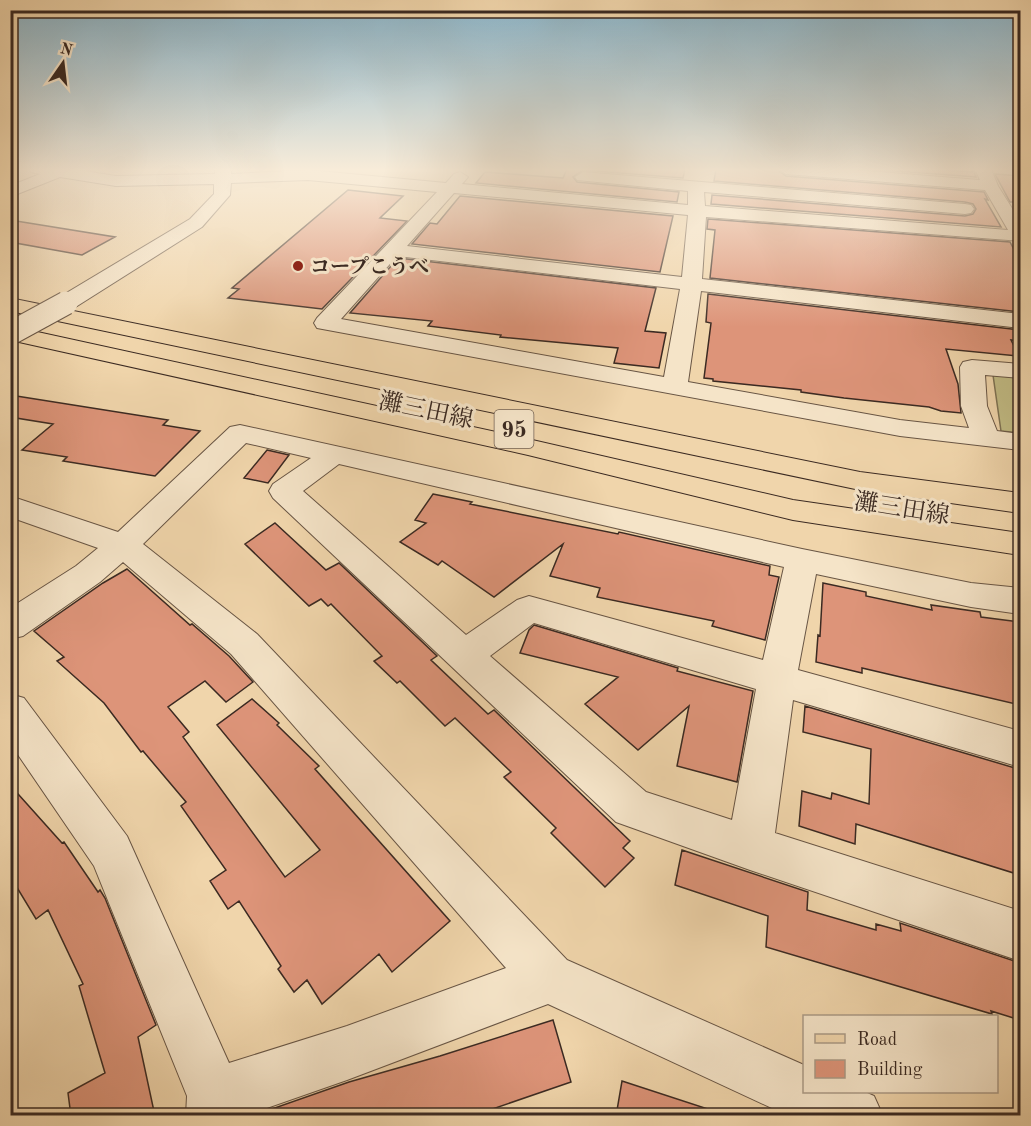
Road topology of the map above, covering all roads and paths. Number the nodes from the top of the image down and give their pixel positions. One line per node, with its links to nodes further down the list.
1 (197, 222): 9 (street)
2 (417, 222): 6 (street)
3 (697, 222): 7 (street)
4 (840, 222): 5 (street)
5 (1020, 235)
6 (391, 250): 7 (street); 15 (street)
7 (690, 284): 12 (street); 15 (street)
8 (10, 292): 9 (main road, 95)
9 (59, 301): 11 (street); 13 (street, bridge); 16 (main road, 95)
10 (10, 304): 21 (main road, 灘三田線 / 95)
11 (10, 321): 23 (main road, 灘三田線 / 95)
12 (1020, 321)
13 (11, 333): 19 (main road, 95)
14 (1020, 371): 17 (street)
15 (675, 388): 17 (street)
16 (666, 431): 21 (main road, 95); 22 (main road, 95)
17 (986, 437): 18 (street)
18 (1020, 442)
19 (528, 447): 23 (main road, 95); 27 (main road, 95)
20 (334, 454): 28 (street); 29 (street); 32 (street)
21 (860, 480): 24 (main road, 灘三田線 / 95)
22 (1020, 487)
23 (802, 491): 26 (main road, 灘三田線 / 95)
24 (1020, 503)
25 (10, 506): 28 (street)
26 (1020, 526)
27 (1020, 544)
28 (123, 546): 31 (street); 38 (street)
29 (801, 560): 30 (street); 33 (street)
30 (1020, 602)
31 (10, 626)
32 (464, 655): 33 (street); 36 (street)
33 (777, 681): 35 (street); 36 (street)
34 (10, 710): 41 (street)
35 (1020, 749)
36 (750, 848): 37 (street)
37 (1020, 936)
38 (549, 978): 40 (street); 41 (street)
39 (803, 1093): 42 (street)
40 (803, 1093)
41 (215, 1106)
42 (854, 1116)

